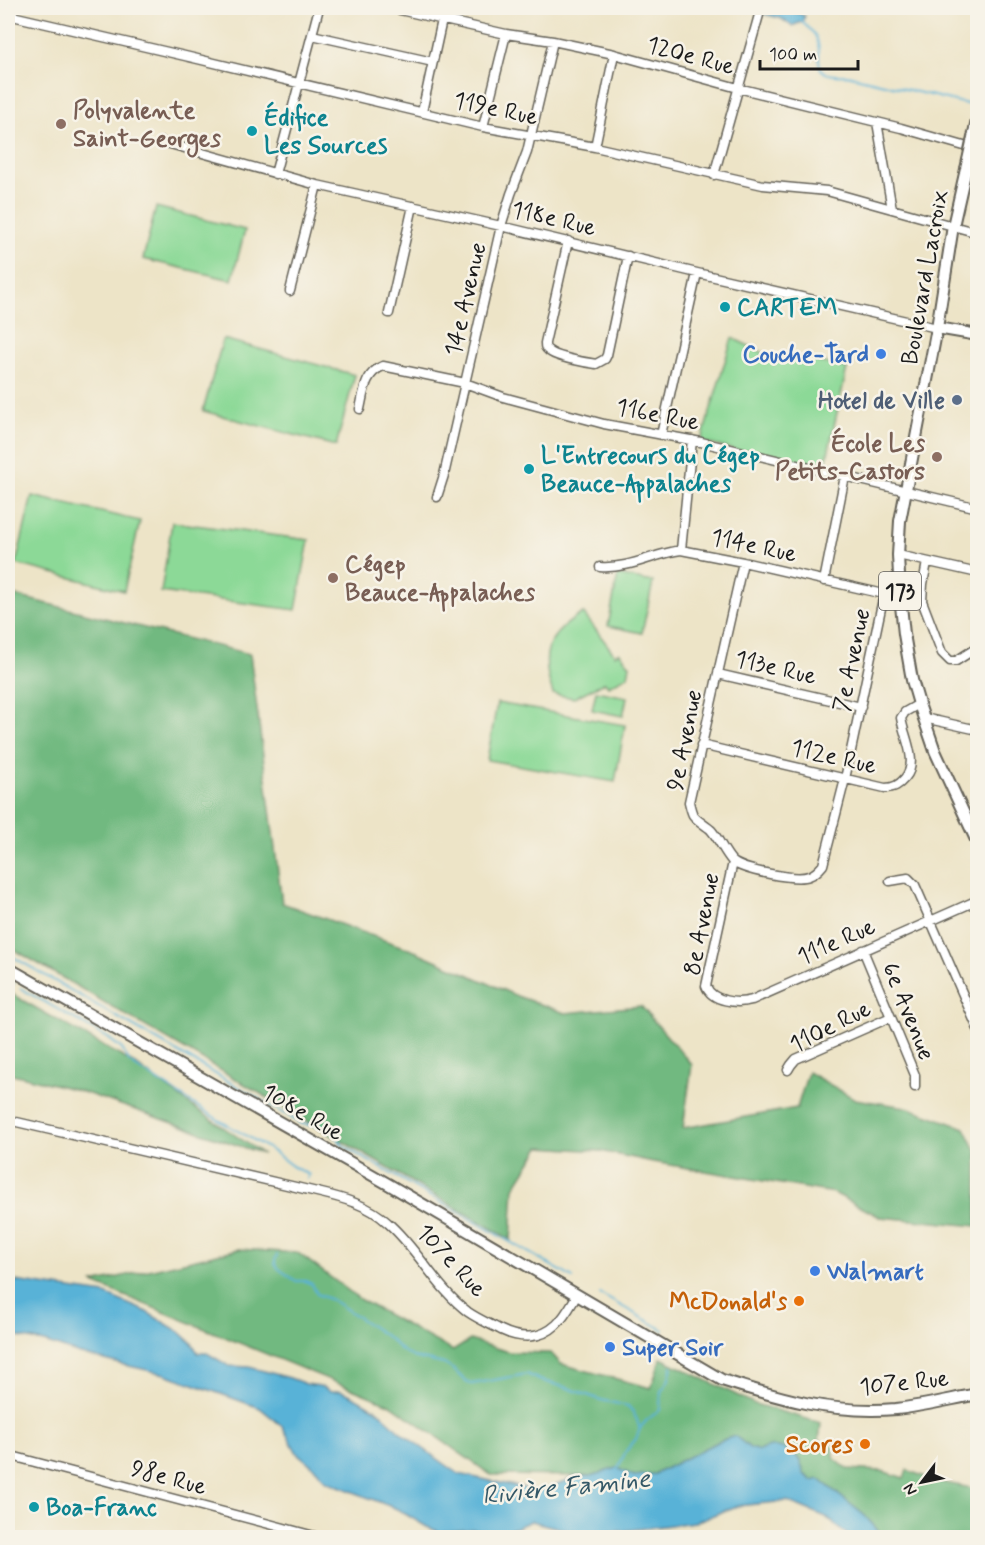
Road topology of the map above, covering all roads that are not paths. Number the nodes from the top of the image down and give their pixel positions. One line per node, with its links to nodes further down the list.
1 (319, 8): 7 (street)
2 (390, 8): 5 (street, 120e Rue)
3 (8, 15): 11 (street, 119e Rue)
4 (759, 15): 12 (street)
5 (442, 20): 6 (street, 120e Rue); 10 (street)
6 (507, 34): 8 (street, 120e Rue); 16 (street)
7 (312, 35): 10 (street); 11 (street)
8 (552, 41): 9 (street, 120e Rue); 17 (street, 14e Avenue)
9 (614, 54): 12 (street, 120e Rue); 19 (street)
10 (433, 62): 13 (street)
11 (299, 83): 13 (street, 119e Rue); 21 (street)
12 (738, 88): 15 (street, 120e Rue); 22 (street)
13 (422, 112): 16 (street, 119e Rue)
14 (978, 115): 27 (main road, Boulevard Lacroix / 173, bridge)
15 (877, 122): 20 (street, 120e Rue); 25 (street)
16 (483, 127): 17 (street, 119e Rue)
17 (530, 136): 19 (street, 119e Rue); 26 (street, 14e Avenue)
18 (163, 142): 21 (street, 118e Rue)
19 (596, 147): 22 (street, 119e Rue)
20 (978, 152)
21 (275, 174): 23 (street, 118e Rue)
22 (714, 175): 25 (street, 119e Rue)
23 (317, 185): 24 (street, 118e Rue); 32 (street)
24 (413, 206): 26 (street, 118e Rue); 33 (street)
25 (892, 209): 27 (street, 119e Rue)
26 (501, 226): 29 (street, 118e Rue); 36 (street, 14e Avenue)
27 (953, 226): 28 (street, 119e Rue); 34 (main road, Boulevard Lacroix / 173)
28 (978, 233)
29 (568, 241): 30 (street, 118e Rue); 30 (street)
30 (628, 256): 31 (street, 118e Rue)
31 (697, 273): 34 (street, 118e Rue); 38 (street)
32 (290, 291)
33 (389, 313)
34 (937, 328): 35 (main road); 41 (main road, Boulevard Lacroix / 173)
35 (978, 335)
36 (465, 383): 37 (street, 116e Rue); 38 (street, 116e Rue); 42 (street, 14e Avenue)
37 (360, 409)
38 (661, 435): 39 (street, 116e Rue)
39 (692, 440): 40 (street, 116e Rue); 44 (street)
40 (845, 476): 41 (street, 116e Rue); 50 (street)
41 (906, 491): 43 (street, 116e Rue); 45 (main road, Boulevard Lacroix / 173)
42 (437, 497)
43 (978, 508)
44 (681, 549): 46 (street, 114e Rue); 48 (street, 114e Rue)
45 (898, 555): 47 (street); 52 (main road, Boulevard Lacroix / 173)
46 (743, 562): 50 (street, 114e Rue); 54 (street, 9e Avenue)
47 (927, 562): 49 (street); 53 (street)
48 (600, 567)
49 (978, 573)
50 (824, 581): 51 (street, 114e Rue)
51 (884, 594): 52 (street, 114e Rue); 56 (street, 7e Avenue)
52 (900, 596): 55 (main road, Boulevard Lacroix / 173)
53 (978, 647)
54 (718, 674): 56 (street, 113e Rue); 59 (street, 9e Avenue)
55 (919, 704): 57 (main road, Boulevard Lacroix / 173); 60 (street, 112e Rue)
56 (861, 707): 60 (street, 7e Avenue)
57 (924, 718): 58 (street); 61 (main road, Boulevard Lacroix / 173)
58 (978, 730)
59 (701, 745): 60 (street, 112e Rue); 62 (street, 9e Avenue)
60 (845, 779): 62 (street, 7e Avenue)
61 (977, 840)
62 (733, 862): 68 (street, 8e Avenue)
63 (890, 881): 65 (street)
64 (978, 900): 65 (street, 111e Rue)
65 (931, 921): 66 (street, 111e Rue); 70 (street)
66 (863, 950): 68 (street, 111e Rue); 69 (street, 6e Avenue)
67 (8, 968): 74 (main road, 108e Rue)
68 (709, 992)
69 (891, 1017): 71 (street, 110e Rue); 72 (street, 6e Avenue)
70 (978, 1029)
71 (788, 1071)
72 (915, 1087)
73 (8, 1120): 74 (street, 107e Rue)
74 (577, 1295): 75 (main road, 107e Rue)
75 (978, 1394)
76 (8, 1455): 77 (street, 98e Rue)
77 (322, 1538)

